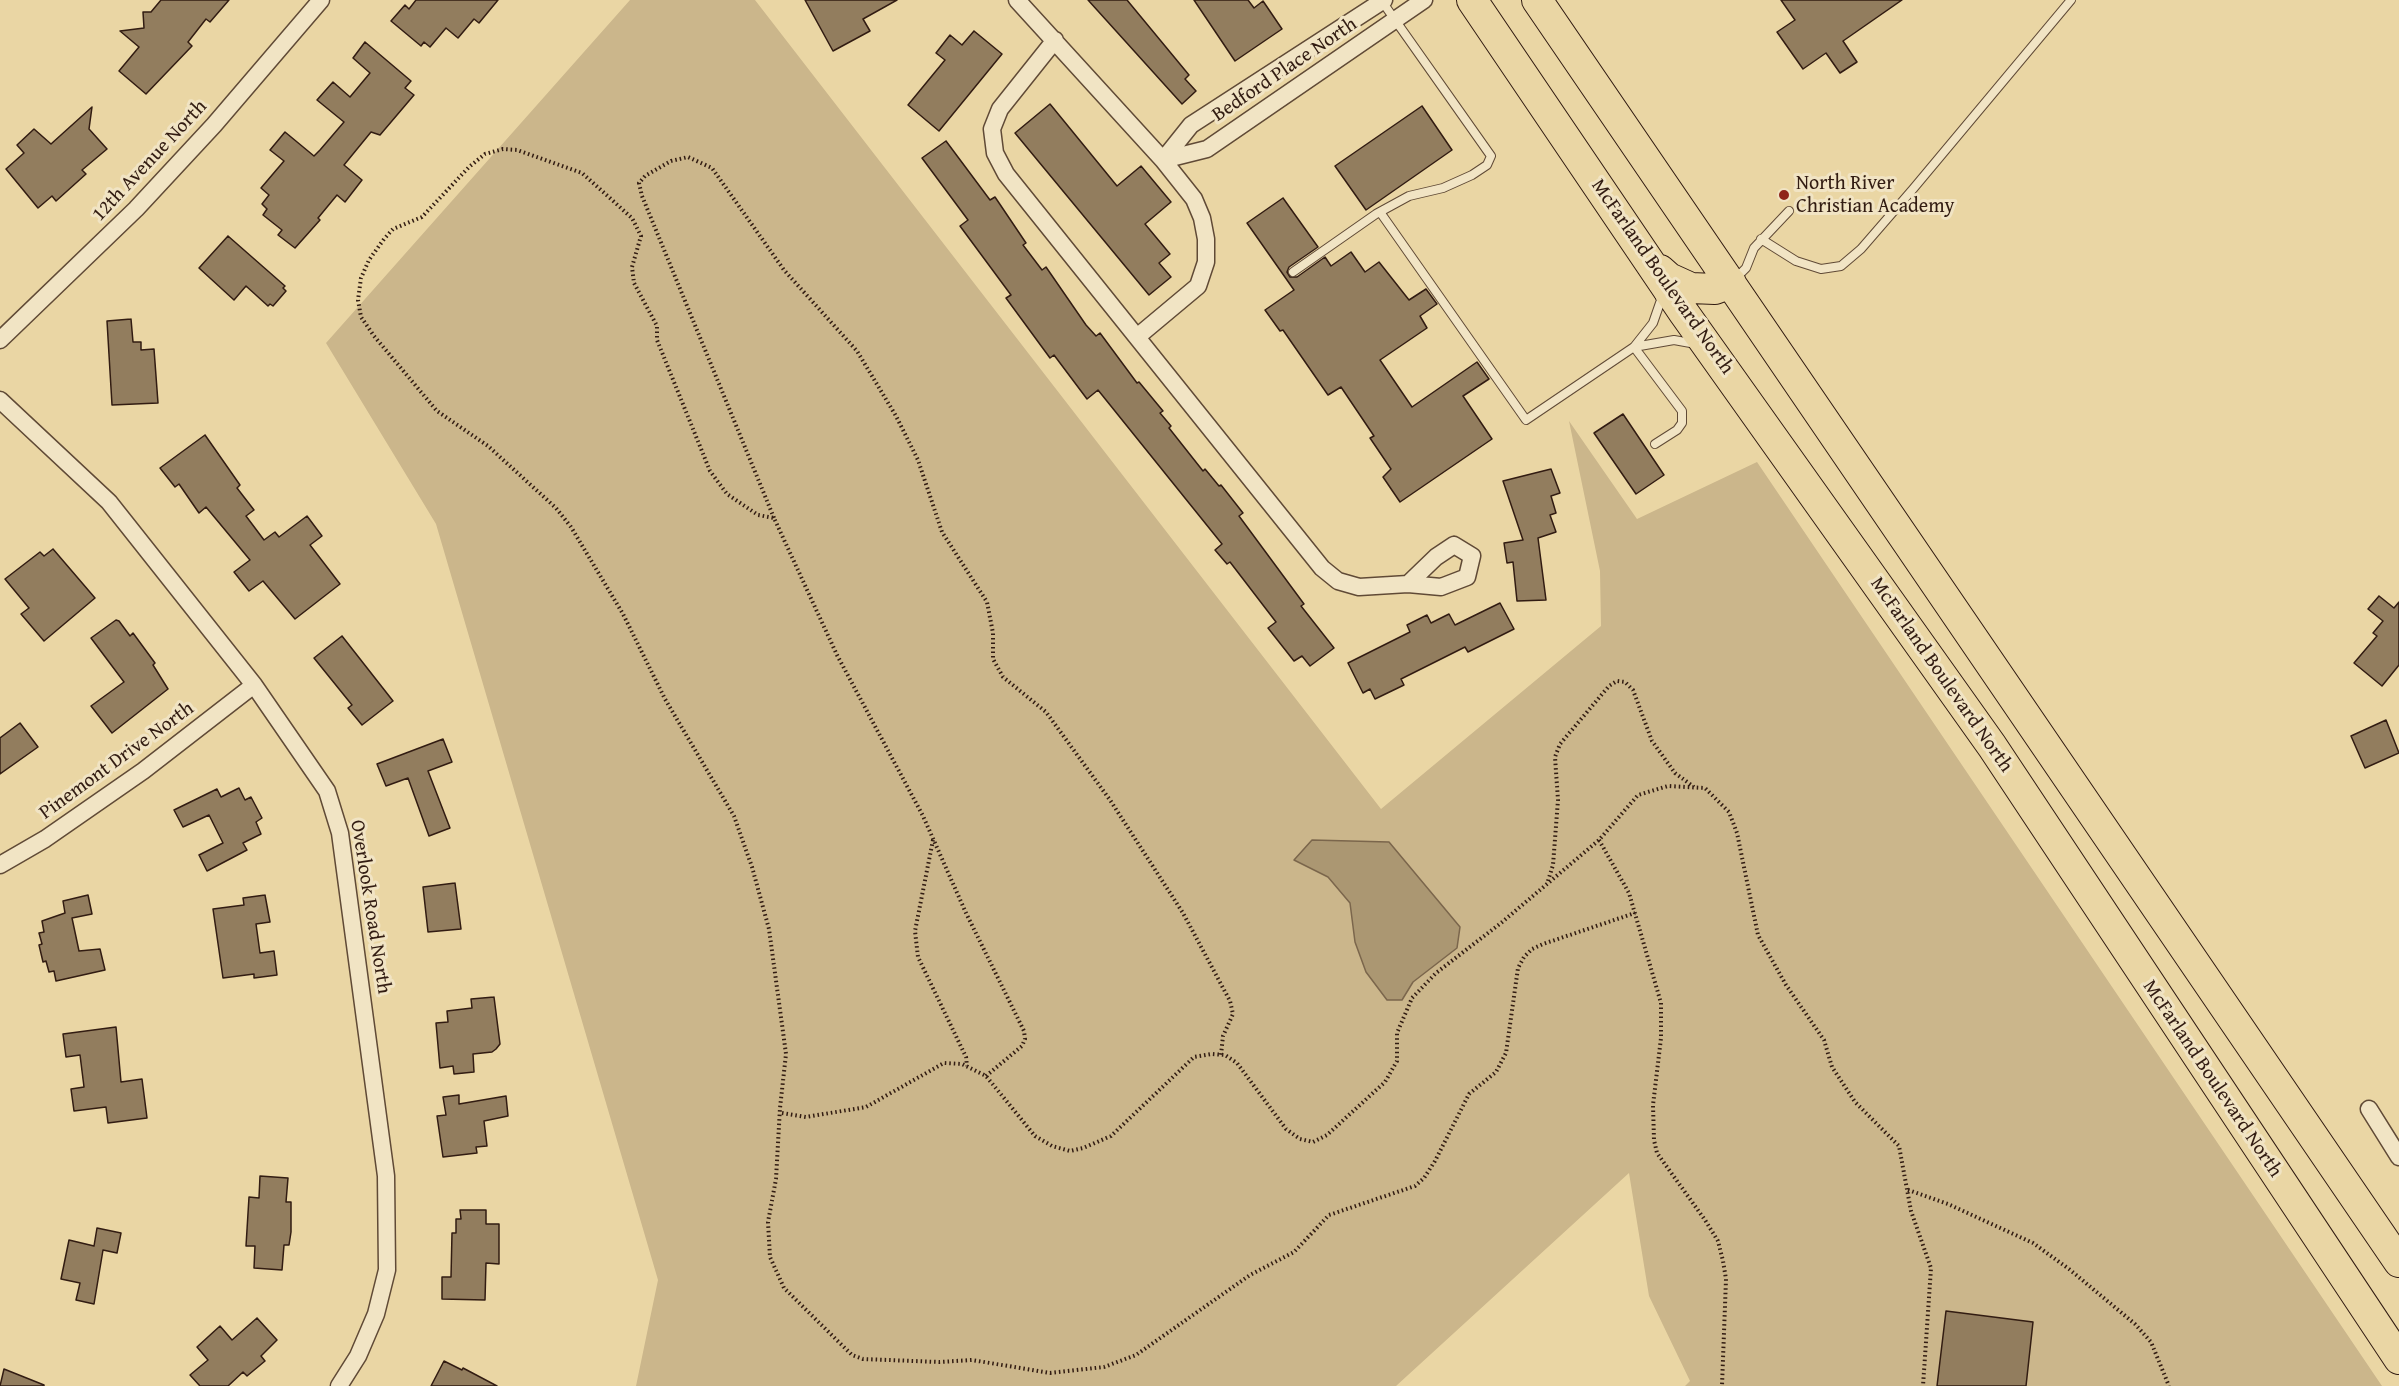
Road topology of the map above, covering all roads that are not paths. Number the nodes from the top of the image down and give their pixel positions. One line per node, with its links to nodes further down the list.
1 (321, 0): 19 (street, 12th Avenue North)
2 (1017, 0): 11 (street)
3 (1382, 0): 9 (lane); 12 (street, Bedford Place North)
4 (1424, 0): 9 (street, Bedford Place North)
5 (1472, 0): 16 (highway, McFarland Boulevard North)
6 (1526, 0): 10 (highway)
7 (1538, 0): 10 (highway)
8 (2071, 0): 15 (lane)
9 (1394, 22): 12 (street, Bedford Place North); 14 (lane)
10 (1562, 35): 18 (highway)
11 (1055, 40): 12 (street); 20 (street)
12 (1163, 160): 20 (street)
13 (1789, 211): 15 (lane)
14 (1380, 212): 17 (lane); 21 (lane)
15 (1761, 239): 18 (lane)
16 (1648, 260): 18 (highway); 21 (lane); 22 (highway, McFarland Boulevard North)
17 (1293, 272)
18 (1731, 283): 30 (highway)
19 (2, 335)
20 (1137, 337): 25 (street)
21 (1634, 347): 22 (lane); 24 (lane)
22 (1710, 347): 31 (highway, McFarland Boulevard North)
23 (0, 400): 26 (street, Overlook Road North)
24 (1655, 444)
25 (1408, 584)
26 (254, 685): 27 (street, Pinemont Drive North); 32 (street, Overlook Road North)
27 (0, 865)
28 (2369, 1109): 29 (street)
29 (2399, 1157)
30 (2399, 1262)
31 (2399, 1359)
32 (339, 1386)

